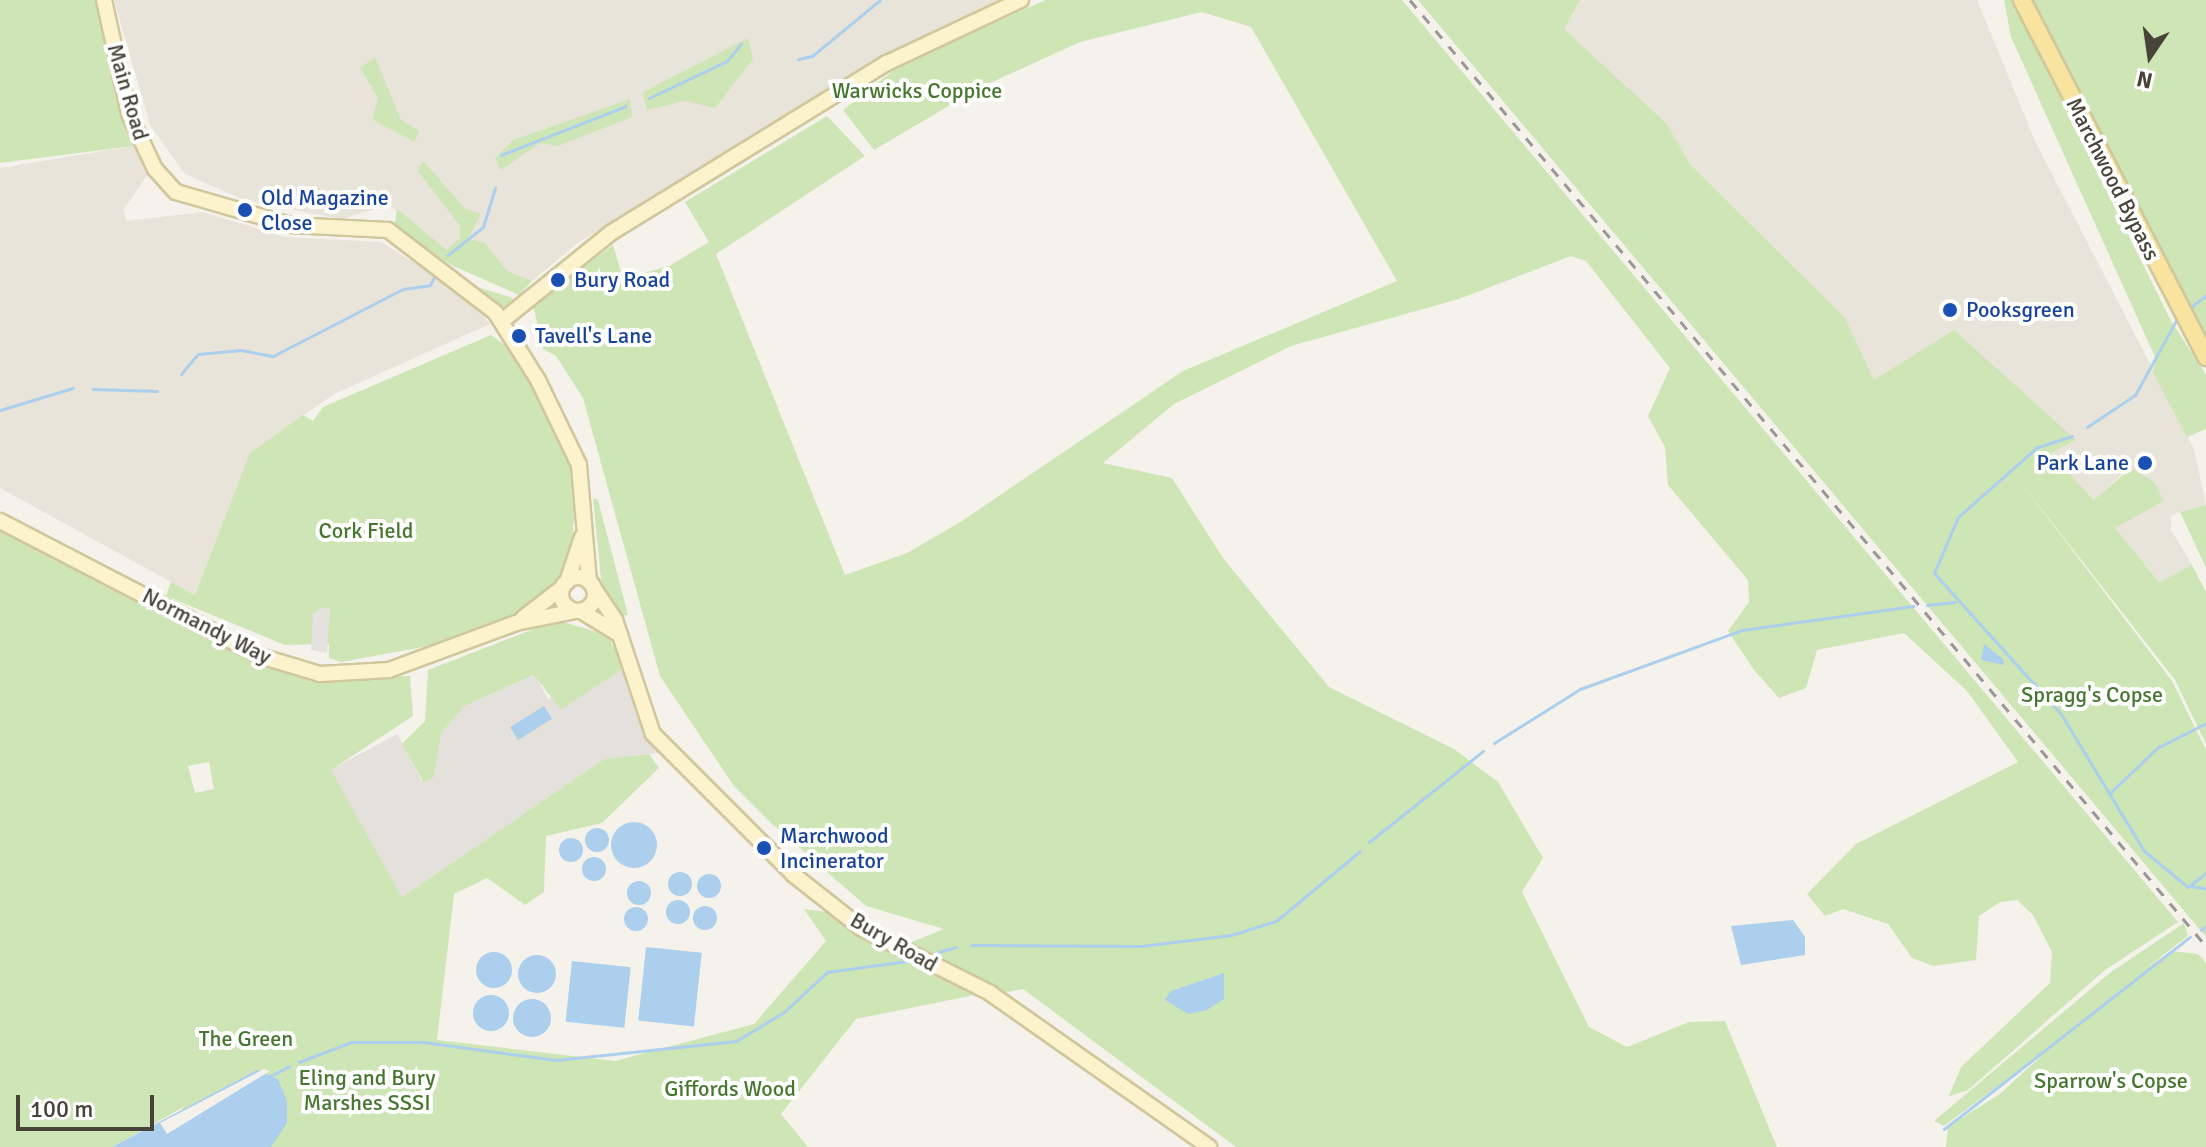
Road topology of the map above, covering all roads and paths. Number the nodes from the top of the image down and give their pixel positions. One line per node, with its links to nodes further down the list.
1 (104, 0): 4 (street, Main Road)
2 (1021, 0): 4 (street)
3 (2022, 0): 5 (main road, Marchwood Bypass)
4 (502, 321): 7 (street, Main Road)
5 (2206, 357)
6 (0, 521): 11 (street, Normandy Way)
7 (582, 536): 8 (street); 9 (street)
8 (565, 584): 9 (street); 10 (street); 11 (street, Normandy Way)
9 (591, 584): 10 (street); 12 (street, Bury Road)
10 (578, 611): 11 (street, Normandy Way); 12 (street)
11 (516, 623)
12 (621, 636): 13 (street, Bury Road)
13 (1209, 1147)

